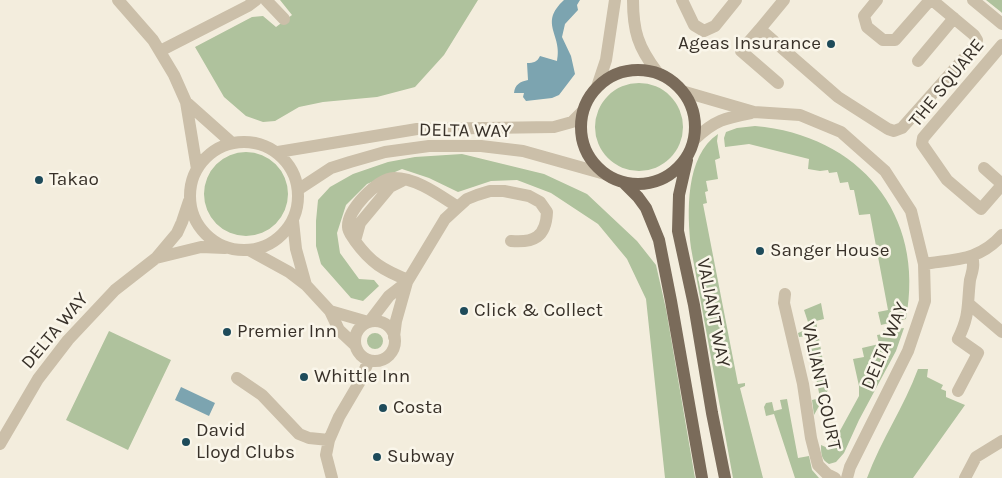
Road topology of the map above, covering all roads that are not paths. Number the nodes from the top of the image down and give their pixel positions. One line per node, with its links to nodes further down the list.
1 (118, 0): 17 (street)
2 (256, 0): 17 (street)
3 (266, 0): 13 (street)
4 (615, 0): 21 (street)
5 (633, 0): 19 (street)
6 (682, 0): 7 (street)
7 (736, 0)
8 (784, 0): 15 (street)
9 (877, 0): 10 (street)
10 (931, 0): 12 (street)
11 (973, 0): 14 (street, THE SQUARE)
12 (954, 18): 15 (street); 18 (street)
13 (284, 19)
14 (1002, 24)
15 (760, 29): 20 (street)
16 (1002, 45): 34 (street, THE SQUARE)
17 (160, 51): 23 (street)
18 (918, 61)
19 (656, 72): 21 (main road); 22 (main road)
20 (778, 83)
21 (597, 87): 24 (main road)
22 (685, 92): 25 (street, DELTA WAY); 26 (main road)
23 (186, 102): 27 (street); 31 (street)
24 (583, 111): 28 (street, DELTA WAY); 32 (main road)
25 (754, 112): 26 (street, DELTA WAY); 45 (street, DELTA WAY)
26 (695, 139): 29 (main road)
27 (232, 143): 28 (street); 31 (street)
28 (278, 152): 35 (street)
29 (688, 156): 33 (main road); 63 (main road, VALIANT WAY)
30 (984, 168): 34 (street)
31 (197, 169): 36 (street)
32 (605, 174): 33 (main road); 35 (street, DELTA WAY)
33 (623, 182): 62 (main road, VALIANT WAY)
34 (1002, 184)
35 (299, 189): 38 (street)
36 (190, 198): 41 (street); 44 (street, DELTA WAY)
37 (458, 207): 40 (street); 46 (street); 46 (street)
38 (293, 221): 42 (street); 47 (street)
39 (1002, 235): 43 (street)
40 (511, 241)
41 (230, 248): 42 (street); 44 (street, DELTA WAY)
42 (248, 250): 47 (street)
43 (972, 257): 45 (street); 49 (street)
44 (156, 258): 60 (street, DELTA WAY)
45 (924, 264): 65 (street, DELTA WAY)
46 (407, 281): 51 (street); 53 (street)
47 (306, 285): 50 (street)
48 (785, 294): 64 (street, VALIANT COURT)
49 (969, 304): 52 (street); 57 (street)
50 (330, 311): 51 (street); 54 (street)
51 (369, 322): 53 (street); 54 (street)
52 (1002, 332)
53 (394, 337): 55 (street)
54 (355, 345): 55 (street)
55 (369, 360): 58 (street)
56 (237, 378): 58 (street)
57 (958, 391)
58 (329, 440): 61 (street)
59 (1002, 441): 66 (street)
60 (0, 444)
61 (332, 478)
62 (702, 478)
63 (725, 478)
64 (835, 478)
65 (847, 478)
66 (965, 478)

